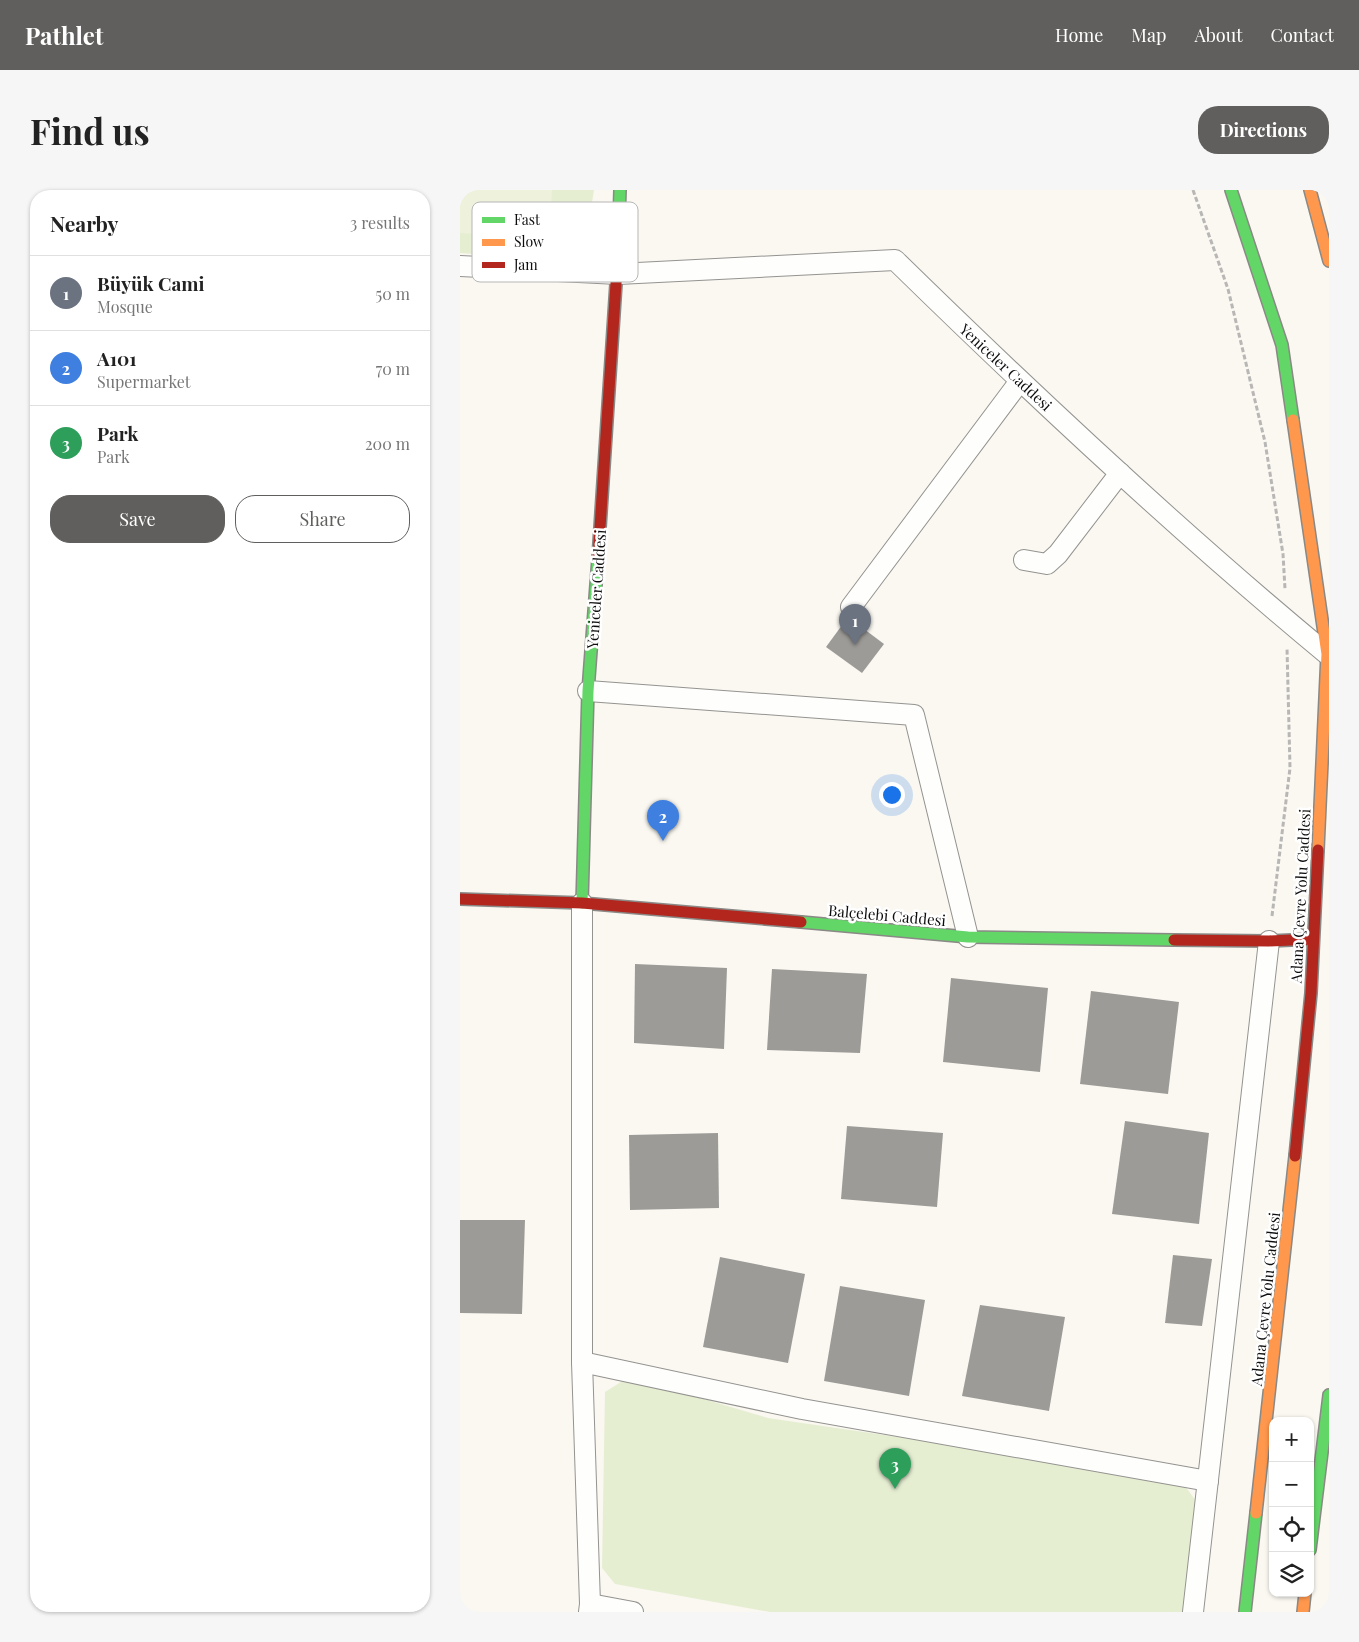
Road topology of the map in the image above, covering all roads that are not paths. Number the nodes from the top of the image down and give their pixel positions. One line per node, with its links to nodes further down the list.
1 (1230, 190): 10 (main road, Adana Çevre Yolu Caddesi)
2 (1310, 190): 3 (main road)
3 (1329, 261)
4 (638, 273): 6 (street, Yeniceler Caddesi)
5 (617, 282): 11 (main road, Yeniceler Caddesi)
6 (1020, 382): 7 (street, Yeniceler Caddesi); 9 (street)
7 (1120, 473): 8 (street); 10 (street, Yeniceler Caddesi)
8 (1024, 560)
9 (851, 607)
10 (1327, 654): 15 (main road, Adana Çevre Yolu Caddesi)
11 (588, 691): 13 (main road, Yeniceler Caddesi); 14 (street)
12 (460, 899): 13 (main road, Balçelebi Caddesi)
13 (582, 903): 14 (main road, Balçelebi Caddesi); 17 (street)
14 (968, 936): 16 (main road, Balçelebi Caddesi)
15 (1313, 939): 16 (main road, Balçelebi Caddesi); 26 (main road, Adana Çevre Yolu Caddesi)
16 (1269, 941): 20 (street)
17 (582, 1362): 20 (street); 23 (street)
18 (1329, 1396): 19 (main road)
19 (1326, 1446): 21 (main road)
20 (1208, 1481): 25 (street)
21 (1314, 1524)
22 (1305, 1597): 27 (main road)
23 (590, 1608): 24 (street)
24 (634, 1612)
25 (1193, 1612)
26 (1246, 1612)
27 (1303, 1612)

